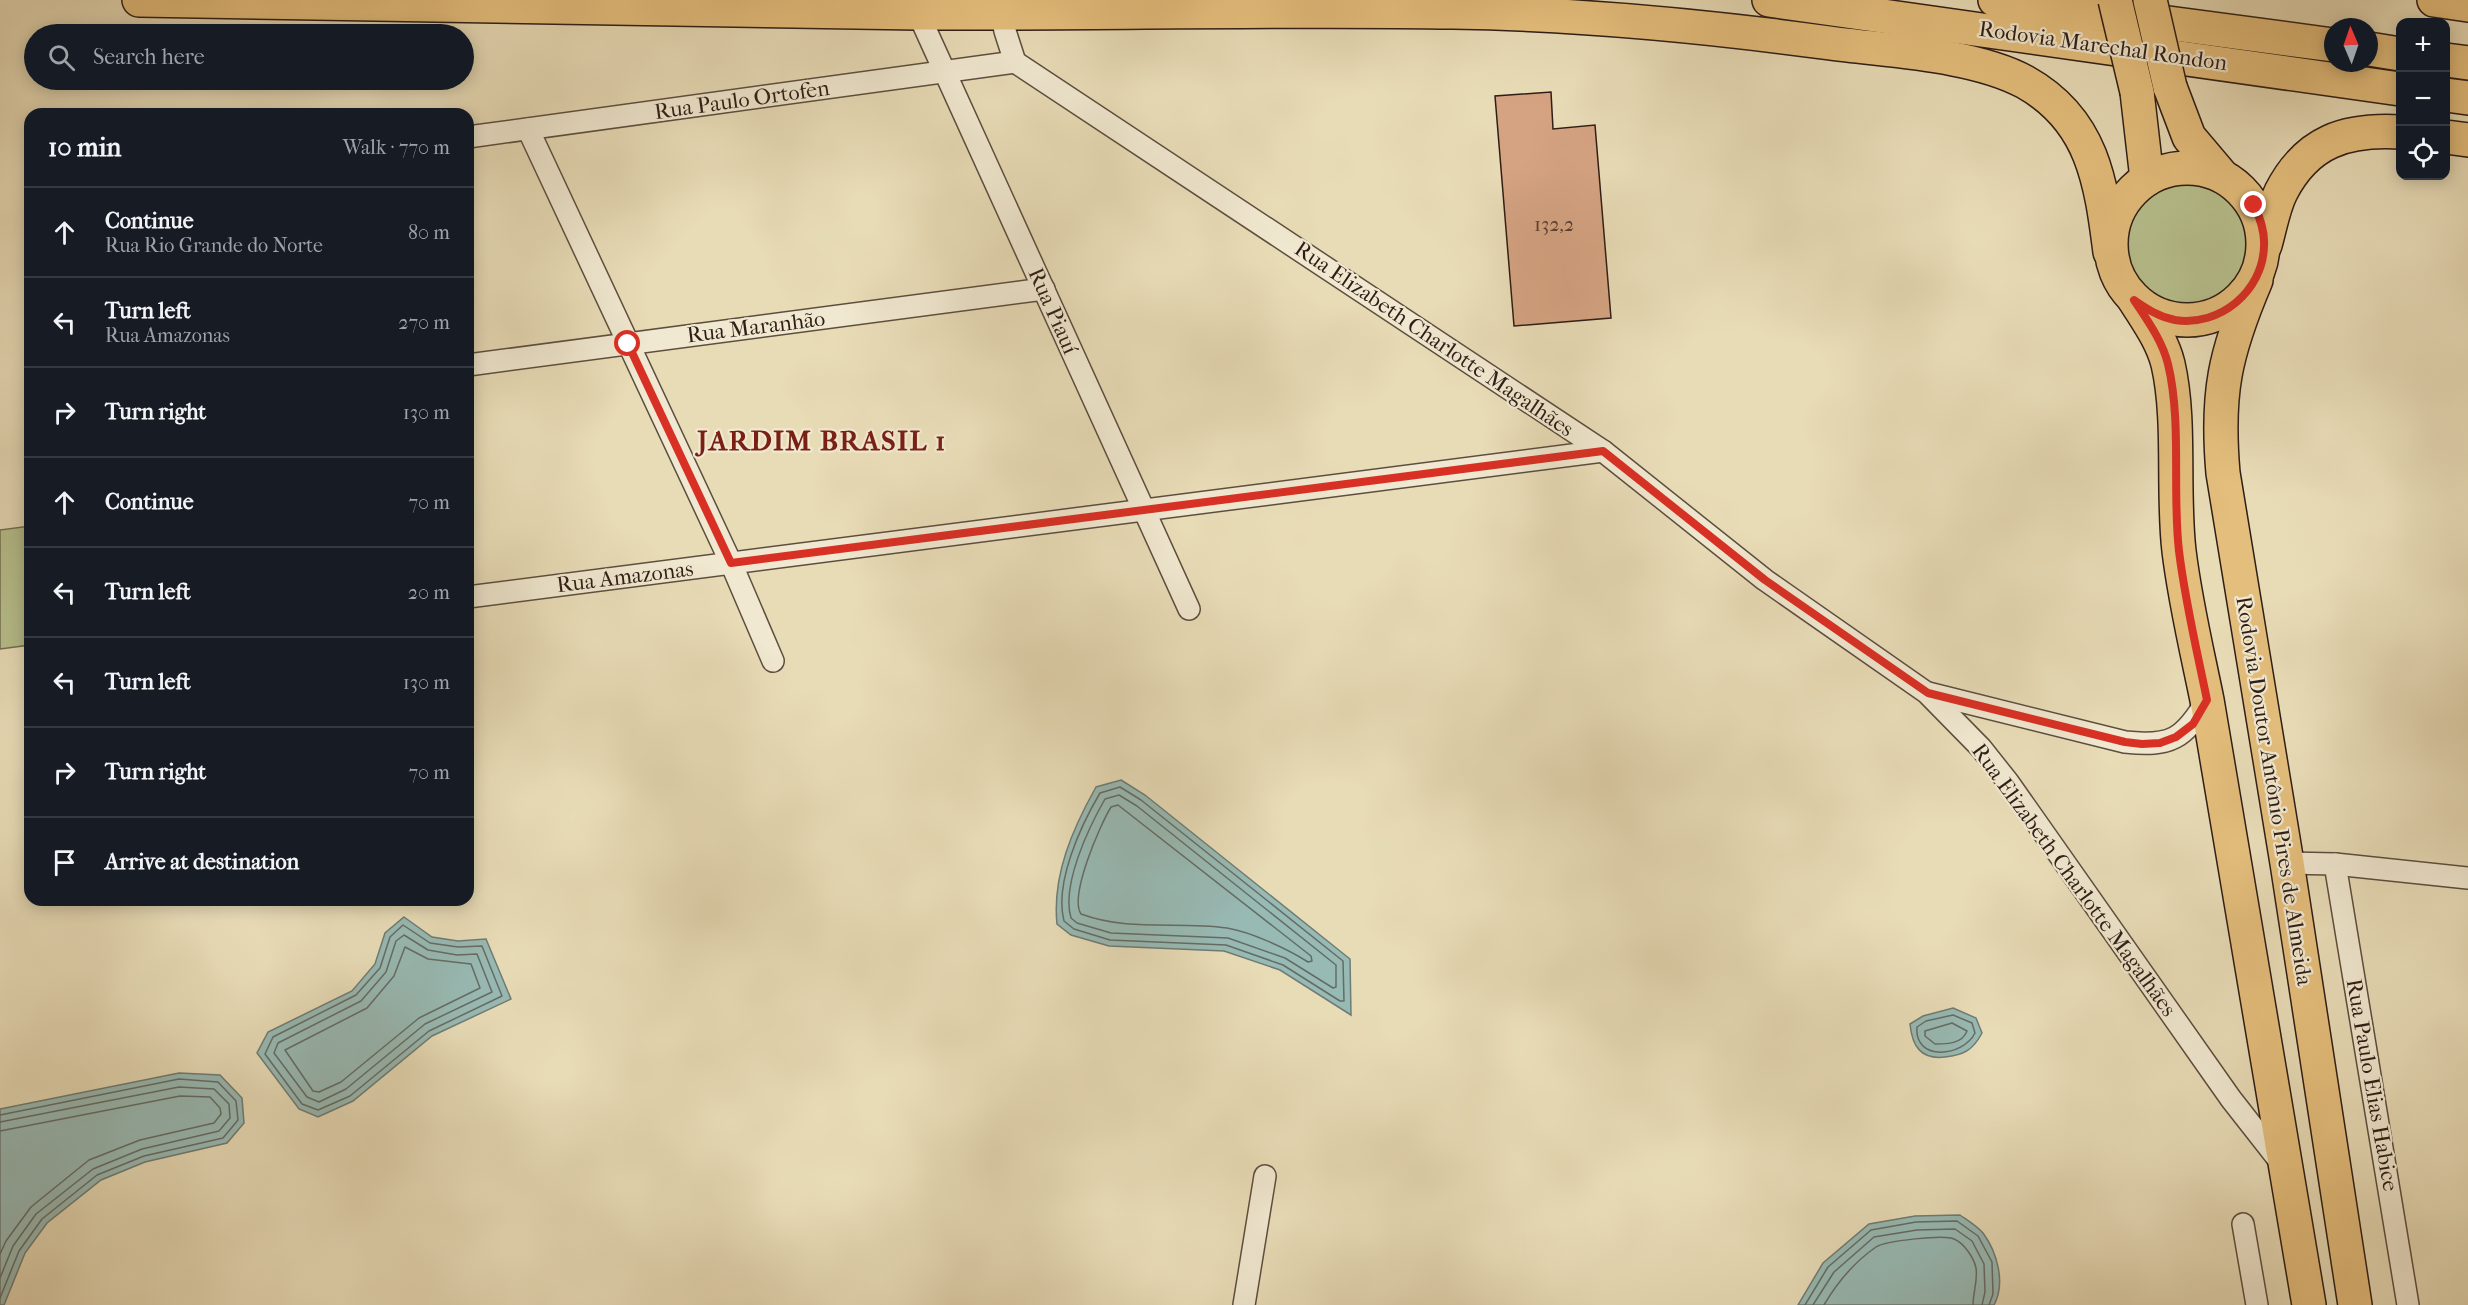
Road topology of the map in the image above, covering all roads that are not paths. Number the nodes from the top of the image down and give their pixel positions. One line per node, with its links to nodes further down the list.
1 (139, 0): 9 (main road)
2 (1769, 0): 17 (main road, Rodovia Marechal Rondon)
3 (1995, 0): 10 (main road, Rodovia Marechal Rondon)
4 (2115, 0): 26 (main road, bridge)
5 (2150, 0): 25 (main road, bridge)
6 (2434, 0): 7 (main road)
7 (2468, 5)
8 (1001, 12): 9 (main road); 14 (street); 28 (main road)
9 (918, 13): 16 (street, Rua Piauí)
10 (2324, 44)
11 (2378, 51): 12 (main road)
12 (2396, 53)
13 (2450, 61): 15 (main road)
14 (1015, 62): 16 (street, Rua Paulo Ortofen); 34 (street, Rua Elizabeth Charlotte Magalhães)
15 (2468, 63)
16 (945, 72): 20 (street, Rua Paulo Ortofen); 30 (street, Rua Piauí)
17 (2396, 88)
18 (2450, 96): 19 (main road)
19 (2468, 98)
20 (528, 129): 22 (street, Rua Paulo Ortofen); 32 (street)
21 (2396, 132): 27 (main road)
22 (474, 136)
23 (2450, 138): 24 (main road)
24 (2468, 141)
25 (2222, 176): 26 (main road); 27 (main road)
26 (2146, 179): 28 (main road)
27 (2265, 247): 29 (main road)
28 (2110, 252): 31 (main road)
29 (2256, 280): 31 (main road); 42 (main road, Rodovia Doutor Antônio Pires de Almeida)
30 (1044, 289): 32 (street, Rua Maranhão); 35 (street, Rua Piauí)
31 (2134, 300): 41 (main road)
32 (628, 344): 33 (street, Rua Maranhão); 36 (street)
33 (474, 364)
34 (1603, 451): 35 (street, Rua Amazonas); 40 (street, Rua Elizabeth Charlotte Magalhães)
35 (1144, 510): 36 (street, Rua Amazonas); 38 (street, Rua Piauí)
36 (731, 563): 37 (street, Rua Amazonas); 39 (street)
37 (474, 596)
38 (1189, 609)
39 (773, 661)
40 (1928, 693): 41 (street); 45 (street, Rua Elizabeth Charlotte Magalhães)
41 (2207, 700): 45 (main road)
42 (2287, 863): 43 (street); 51 (main road, Rodovia Doutor Antônio Pires de Almeida)
43 (2335, 864): 44 (street); 52 (street, Rua Paulo Elias Habice)
44 (2468, 878)
45 (2285, 1167): 50 (main road)
46 (1266, 1176): 48 (street)
47 (2243, 1224): 49 (street)
48 (1244, 1305)
49 (2257, 1305)
50 (2309, 1305)
51 (2355, 1305)
52 (2408, 1305)

